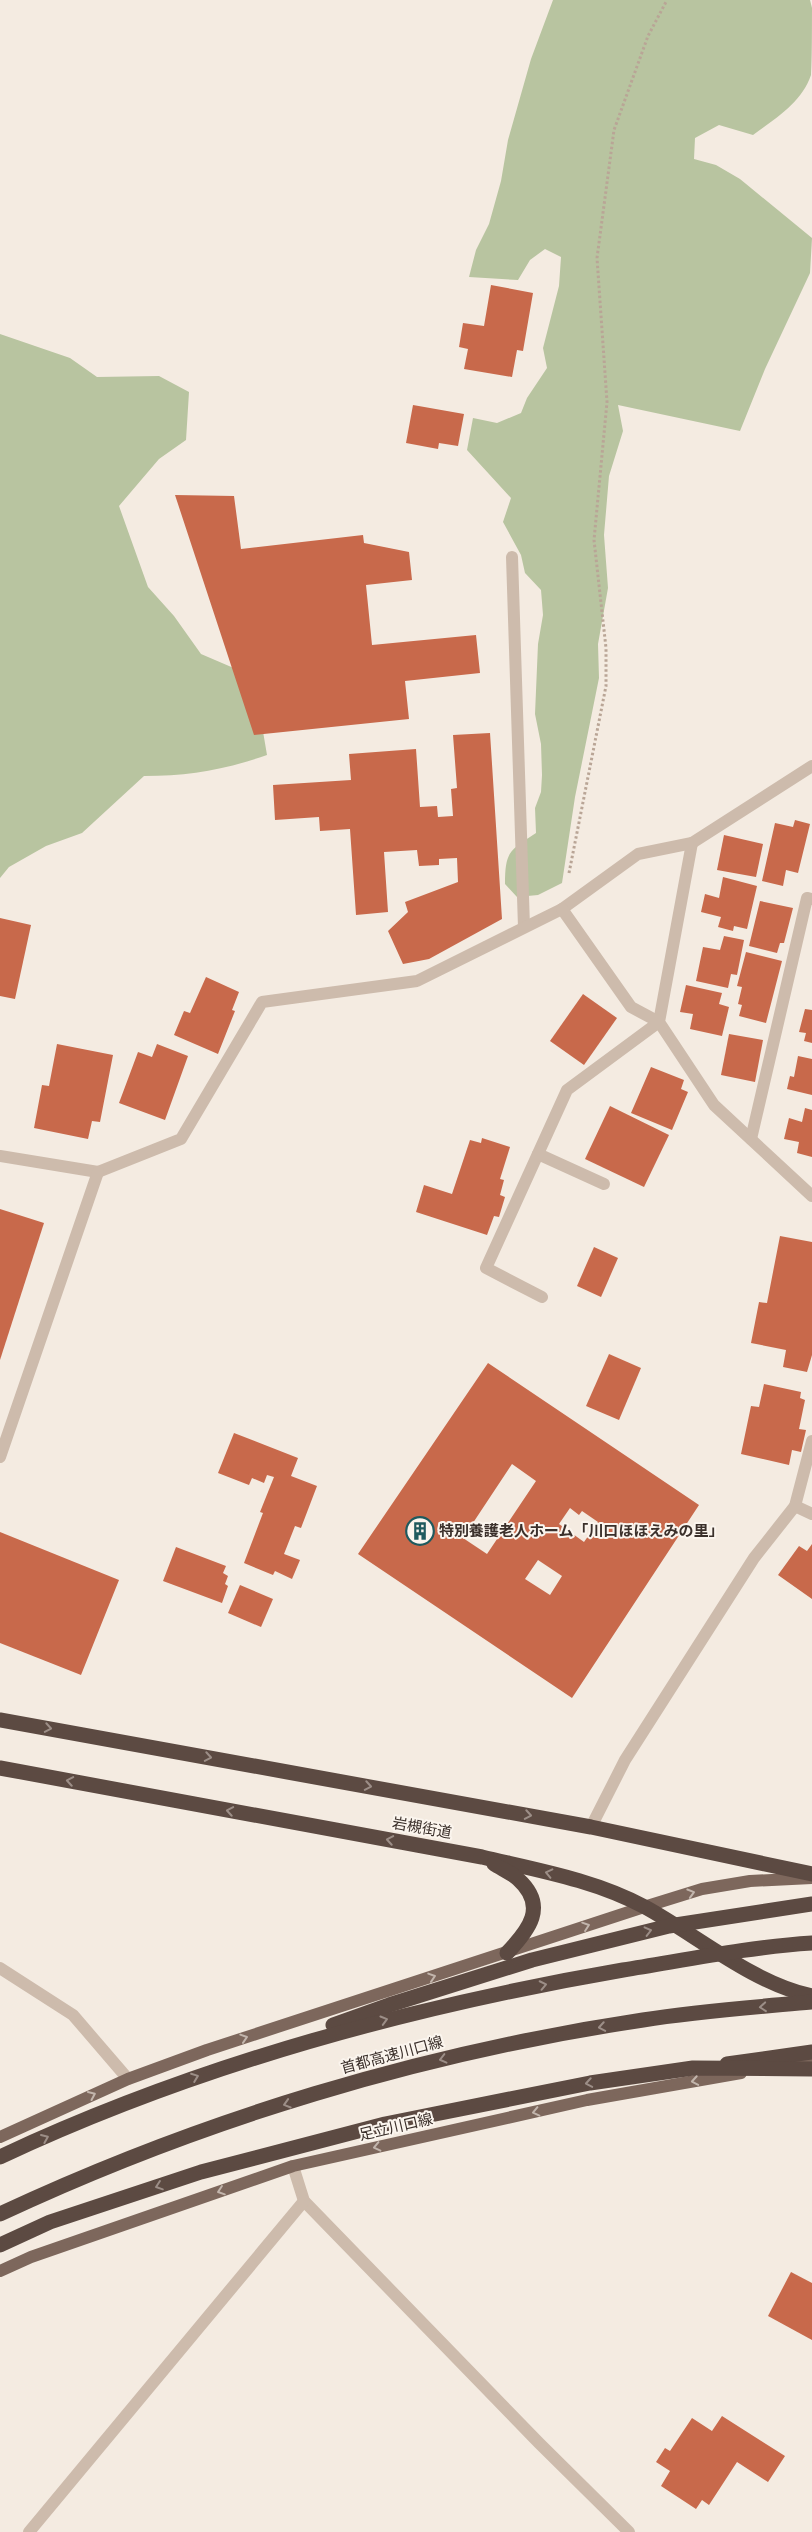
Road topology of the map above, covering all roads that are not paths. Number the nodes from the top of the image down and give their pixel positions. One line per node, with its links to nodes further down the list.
1 (512, 557): 6 (street)
2 (812, 766): 3 (street)
3 (692, 843): 5 (street); 7 (street)
4 (812, 899): 8 (street)
5 (562, 909): 6 (street); 7 (street)
6 (524, 927): 11 (street)
7 (659, 1022): 8 (street); 9 (street)
8 (751, 1139): 13 (street)
9 (538, 1154): 12 (street); 14 (street)
10 (0, 1156): 11 (street)
11 (98, 1172): 16 (street)
12 (604, 1184)
13 (812, 1196)
14 (542, 1297)
15 (812, 1441): 17 (street)
16 (0, 1457)
17 (795, 1506): 18 (street); 21 (street)
18 (812, 1514)
19 (0, 1720): 21 (highway, 岩槻街道, one-way to 21)
20 (0, 1768): 22 (highway, 岩槻街道, one-way to 20)
21 (591, 1827): 23 (highway, 岩槻街道)
22 (482, 1857): 26 (highway, 岩槻街道, one-way to 22); 28 (highway)
23 (812, 1874)
24 (812, 1878): 26 (main road, one-way to 24)
25 (812, 1904): 34 (highway, one-way to 25, bridge)
26 (644, 1906): 28 (main road, one-way to 26); 30 (highway, 岩槻街道)
27 (812, 1943): 34 (highway, one-way to 27, bridge)
28 (507, 1953): 37 (main road, one-way to 28)
29 (0, 1968): 37 (street)
30 (812, 1996)
31 (812, 2002): 42 (highway, 首都高速川口線, one-way to 42)
32 (812, 2052): 35 (highway, bridge)
33 (812, 2060): 40 (main road, 足立川口線, one-way to 40)
34 (219, 2068): 39 (highway, one-way to 34, bridge)
35 (693, 2068): 36 (highway, bridge); 43 (highway, one-way to 43, bridge)
36 (812, 2069)
37 (128, 2079): 38 (main road, one-way to 37)
38 (0, 2137)
39 (0, 2157)
40 (293, 2166): 41 (street); 44 (main road, 足立川口線, one-way to 44)
41 (304, 2200): 45 (street); 46 (street)
42 (0, 2214)
43 (0, 2245)
44 (0, 2271)
45 (29, 2532)
46 (629, 2532)

